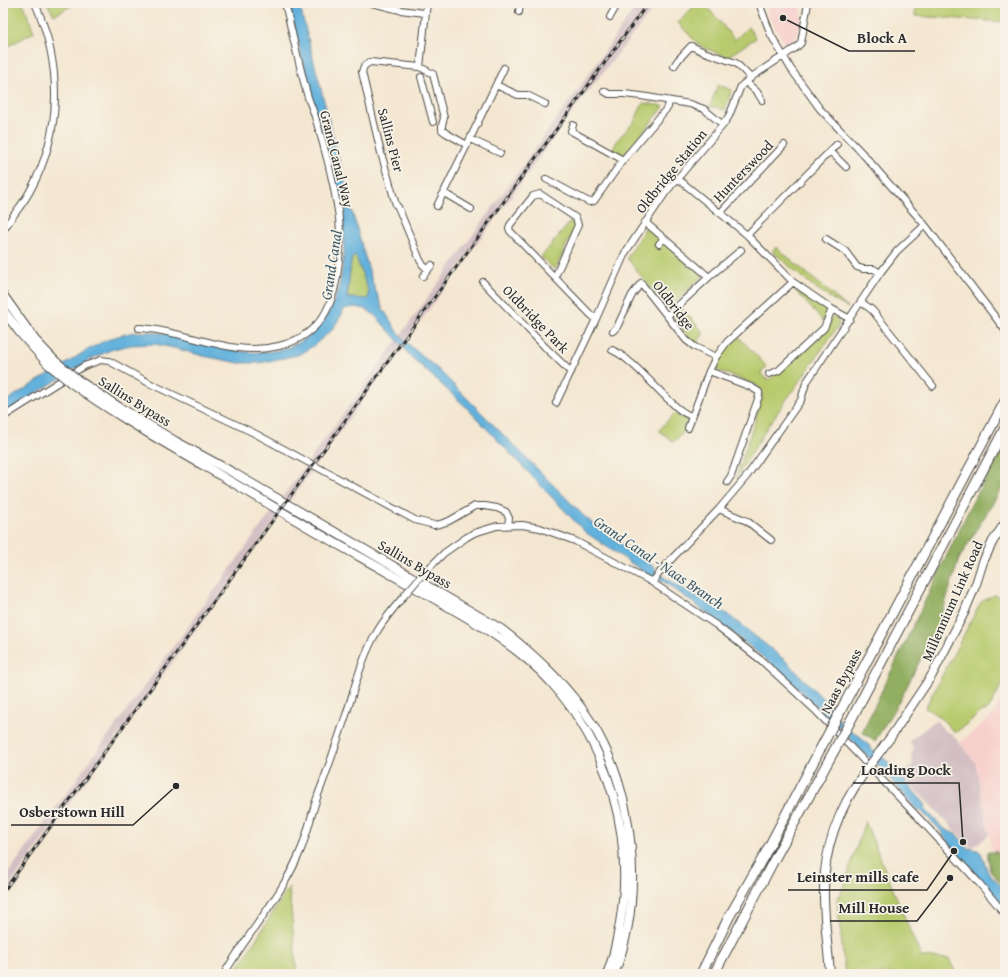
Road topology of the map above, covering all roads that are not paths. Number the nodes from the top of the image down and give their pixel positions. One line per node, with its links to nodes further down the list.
1 (35, 3): 43 (street)
2 (285, 3): 67 (street, Grand Canal Way)
3 (372, 3): 10 (street)
4 (426, 3): 10 (street)
5 (520, 3): 9 (street)
6 (618, 3): 11 (street)
7 (759, 3): 12 (street)
8 (808, 3): 12 (street, Oldbridge Station)
9 (519, 12)
10 (425, 13): 14 (street)
11 (610, 16)
12 (783, 56): 17 (street, Oldbridge Station); 44 (street)
13 (674, 66): 17 (street)
14 (420, 67): 23 (street); 53 (street, Sallins Pier)
15 (504, 68): 19 (street)
16 (420, 77): 25 (street)
17 (751, 78): 18 (street, Oldbridge Station)
18 (746, 82): 21 (street); 28 (street, Oldbridge Station)
19 (496, 85): 24 (street); 29 (street)
20 (604, 91): 22 (street, Oldbridge Station)
21 (762, 100)
22 (669, 101): 28 (street, Oldbridge Station); 34 (street)
23 (441, 103): 25 (street); 29 (street)
24 (545, 104)
25 (429, 107): 26 (street)
26 (434, 122)
27 (573, 125): 34 (street)
28 (723, 125): 36 (street, Oldbridge Station)
29 (469, 142): 33 (street); 38 (street)
30 (837, 144): 32 (street)
31 (784, 145): 41 (street, Hunterswood)
32 (830, 151): 35 (street); 46 (street)
33 (500, 153)
34 (623, 160): 37 (street)
35 (846, 166)
36 (677, 178): 41 (street); 42 (street, Oldbridge Station)
37 (546, 179)
38 (444, 193): 39 (street); 40 (street)
39 (437, 206)
40 (471, 209)
41 (720, 213): 46 (street)
42 (645, 222): 47 (street); 51 (street, Oldbridge Station)
43 (6, 223): 45 (street)
44 (925, 225): 52 (street); 69 (street)
45 (3, 231)
46 (747, 235): 58 (street)
47 (664, 238): 49 (street); 56 (street)
48 (826, 238): 52 (street)
49 (659, 244)
50 (741, 250): 56 (street)
51 (625, 253): 66 (street, Oldbridge Park)
52 (880, 273): 61 (street)
53 (423, 276)
54 (555, 277): 54 (street); 66 (street)
55 (637, 277): 59 (street)
56 (709, 277): 64 (street)
57 (483, 282): 74 (street, Oldbridge Park)
58 (793, 282): 62 (street); 71 (street)
59 (641, 283): 64 (street, Oldbridge); 68 (street, Oldbridge)
60 (3, 294): 72 (main road, Sallins Bypass)
61 (861, 302): 65 (street); 77 (street)
62 (832, 309): 65 (street); 75 (street)
63 (3, 310): 72 (main road, Sallins Bypass)
64 (668, 315): 71 (street, Oldbridge)
65 (850, 318): 85 (street)
66 (596, 319): 74 (street, Oldbridge Park)
67 (140, 328)
68 (613, 330)
69 (1005, 330)
70 (612, 350): 80 (street)
71 (716, 357): 73 (street)
72 (52, 362): 76 (main road, Sallins Bypass, bridge)
73 (709, 371): 80 (street); 84 (street)
74 (571, 372): 79 (street, Oldbridge Park)
75 (769, 374)
76 (74, 382): 94 (main road, Sallins Bypass); 95 (main road, Sallins Bypass)
77 (933, 386)
78 (1005, 401): 90 (highway, Naas Bypass, bridge)
79 (556, 403)
80 (692, 416): 82 (street)
81 (3, 417): 87 (street)
82 (688, 428)
83 (1005, 428): 91 (highway, Naas Bypass, bridge)
84 (727, 482)
85 (719, 510): 88 (street); 89 (street)
86 (1005, 523): 100 (main road, Millennium Link Road, bridge)
87 (508, 525): 89 (street); 93 (street, bridge)
88 (771, 540)
89 (652, 581): 92 (street)
90 (765, 854): 96 (highway); 97 (highway, Naas Bypass)
91 (774, 860): 98 (highway, Naas Bypass); 99 (highway)
92 (1005, 914)
93 (224, 974)
94 (607, 974)
95 (614, 974)
96 (695, 974)
97 (701, 974)
98 (714, 974)
99 (720, 974)
100 (830, 974)

